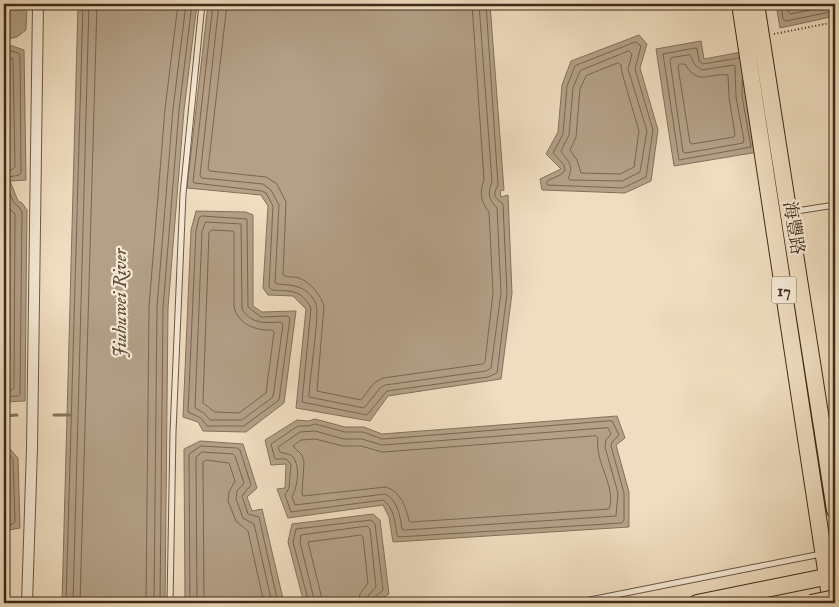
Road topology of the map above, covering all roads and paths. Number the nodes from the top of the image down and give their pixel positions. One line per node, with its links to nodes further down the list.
1 (38, 4): 13 (street)
2 (202, 4): 14 (lane)
3 (740, 4): 10 (main road, 海豐路 / 17)
4 (756, 4): 6 (main road, 海豐路 / 17)
5 (835, 22): 6 (path)
6 (761, 36): 8 (main road, 海豐路 / 17)
7 (835, 205): 8 (lane)
8 (790, 212): 9 (main road, 海豐路 / 17)
9 (835, 510)
10 (824, 553): 11 (main road, 海豐路 / 17); 15 (lane)
11 (831, 575): 16 (main road); 18 (main road, 17)
12 (835, 598): 17 (main road, bridge)
13 (27, 603)
14 (170, 603)
15 (575, 603)
16 (697, 603)
17 (811, 603)
18 (831, 603)

